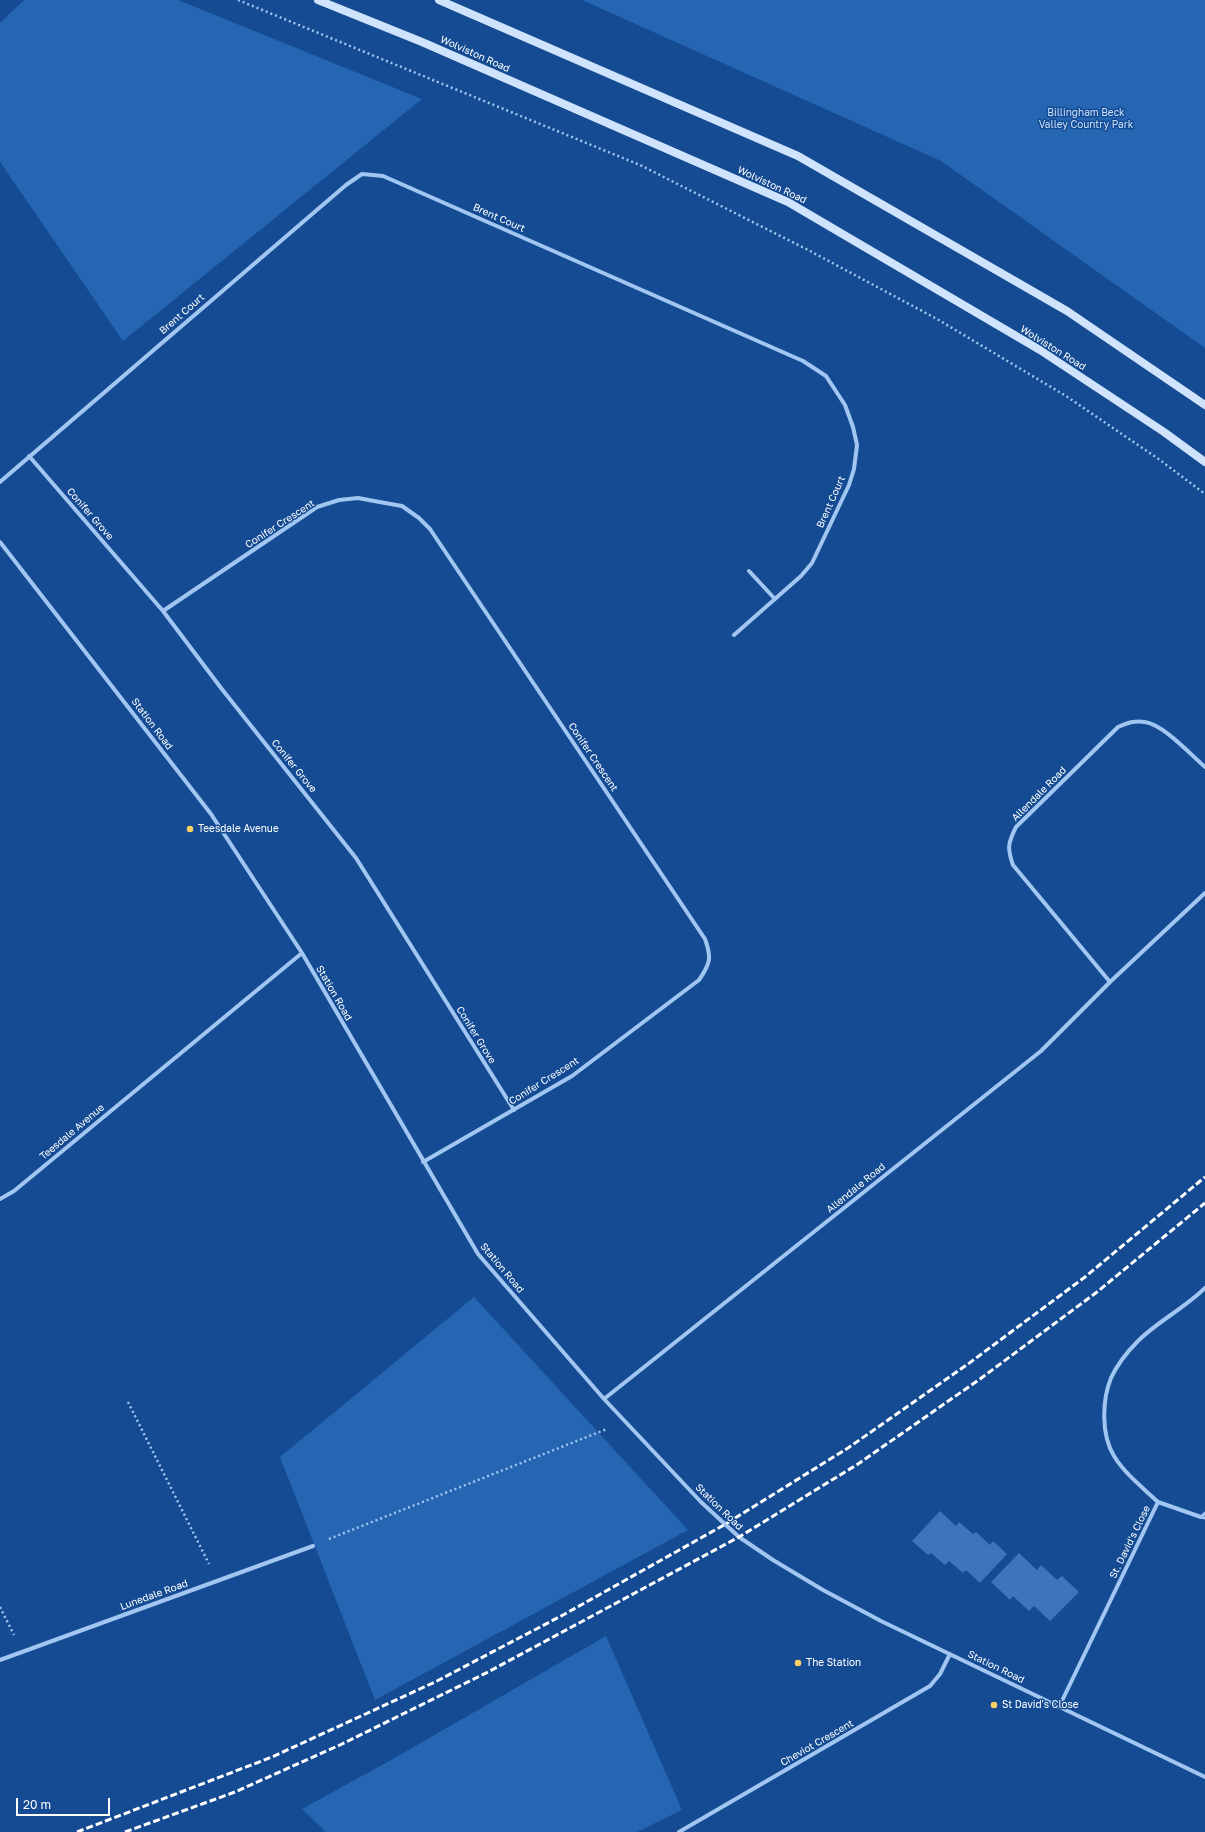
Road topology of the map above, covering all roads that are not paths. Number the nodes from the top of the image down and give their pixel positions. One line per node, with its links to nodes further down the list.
1 (318, 0): 5 (street, Wolviston Road)
2 (439, 0): 3 (street)
3 (1205, 405)
4 (29, 456): 6 (street, Brent Court); 9 (street, Brent Court); 10 (street, Conifer Grove)
5 (1205, 462)
6 (0, 482)
7 (0, 542): 14 (street, Station Road)
8 (749, 571): 9 (street)
9 (775, 599): 11 (street, Brent Court)
10 (164, 611): 16 (street, Conifer Grove); 16 (street, Conifer Crescent)
11 (734, 635)
12 (1205, 767): 15 (street, Allendale Road)
13 (1205, 893): 15 (street, Allendale Road)
14 (302, 953): 17 (street, Station Road); 18 (street, Teesdale Avenue)
15 (1110, 982): 20 (street, Allendale Road)
16 (514, 1110): 17 (street, Conifer Crescent)
17 (423, 1162): 20 (street, Station Road)
18 (0, 1199)
19 (1205, 1288): 21 (street, St. David's Close)
20 (604, 1399): 24 (street, Station Road)
21 (1158, 1502): 22 (street); 26 (street, St. David's Close)
22 (1204, 1516)
23 (313, 1546): 25 (street, Lunedale Road)
24 (950, 1654): 26 (street, Station Road); 28 (street, Cheviot Crescent)
25 (0, 1660)
26 (1060, 1707): 27 (street, Station Road)
27 (1205, 1777)
28 (679, 1832)

